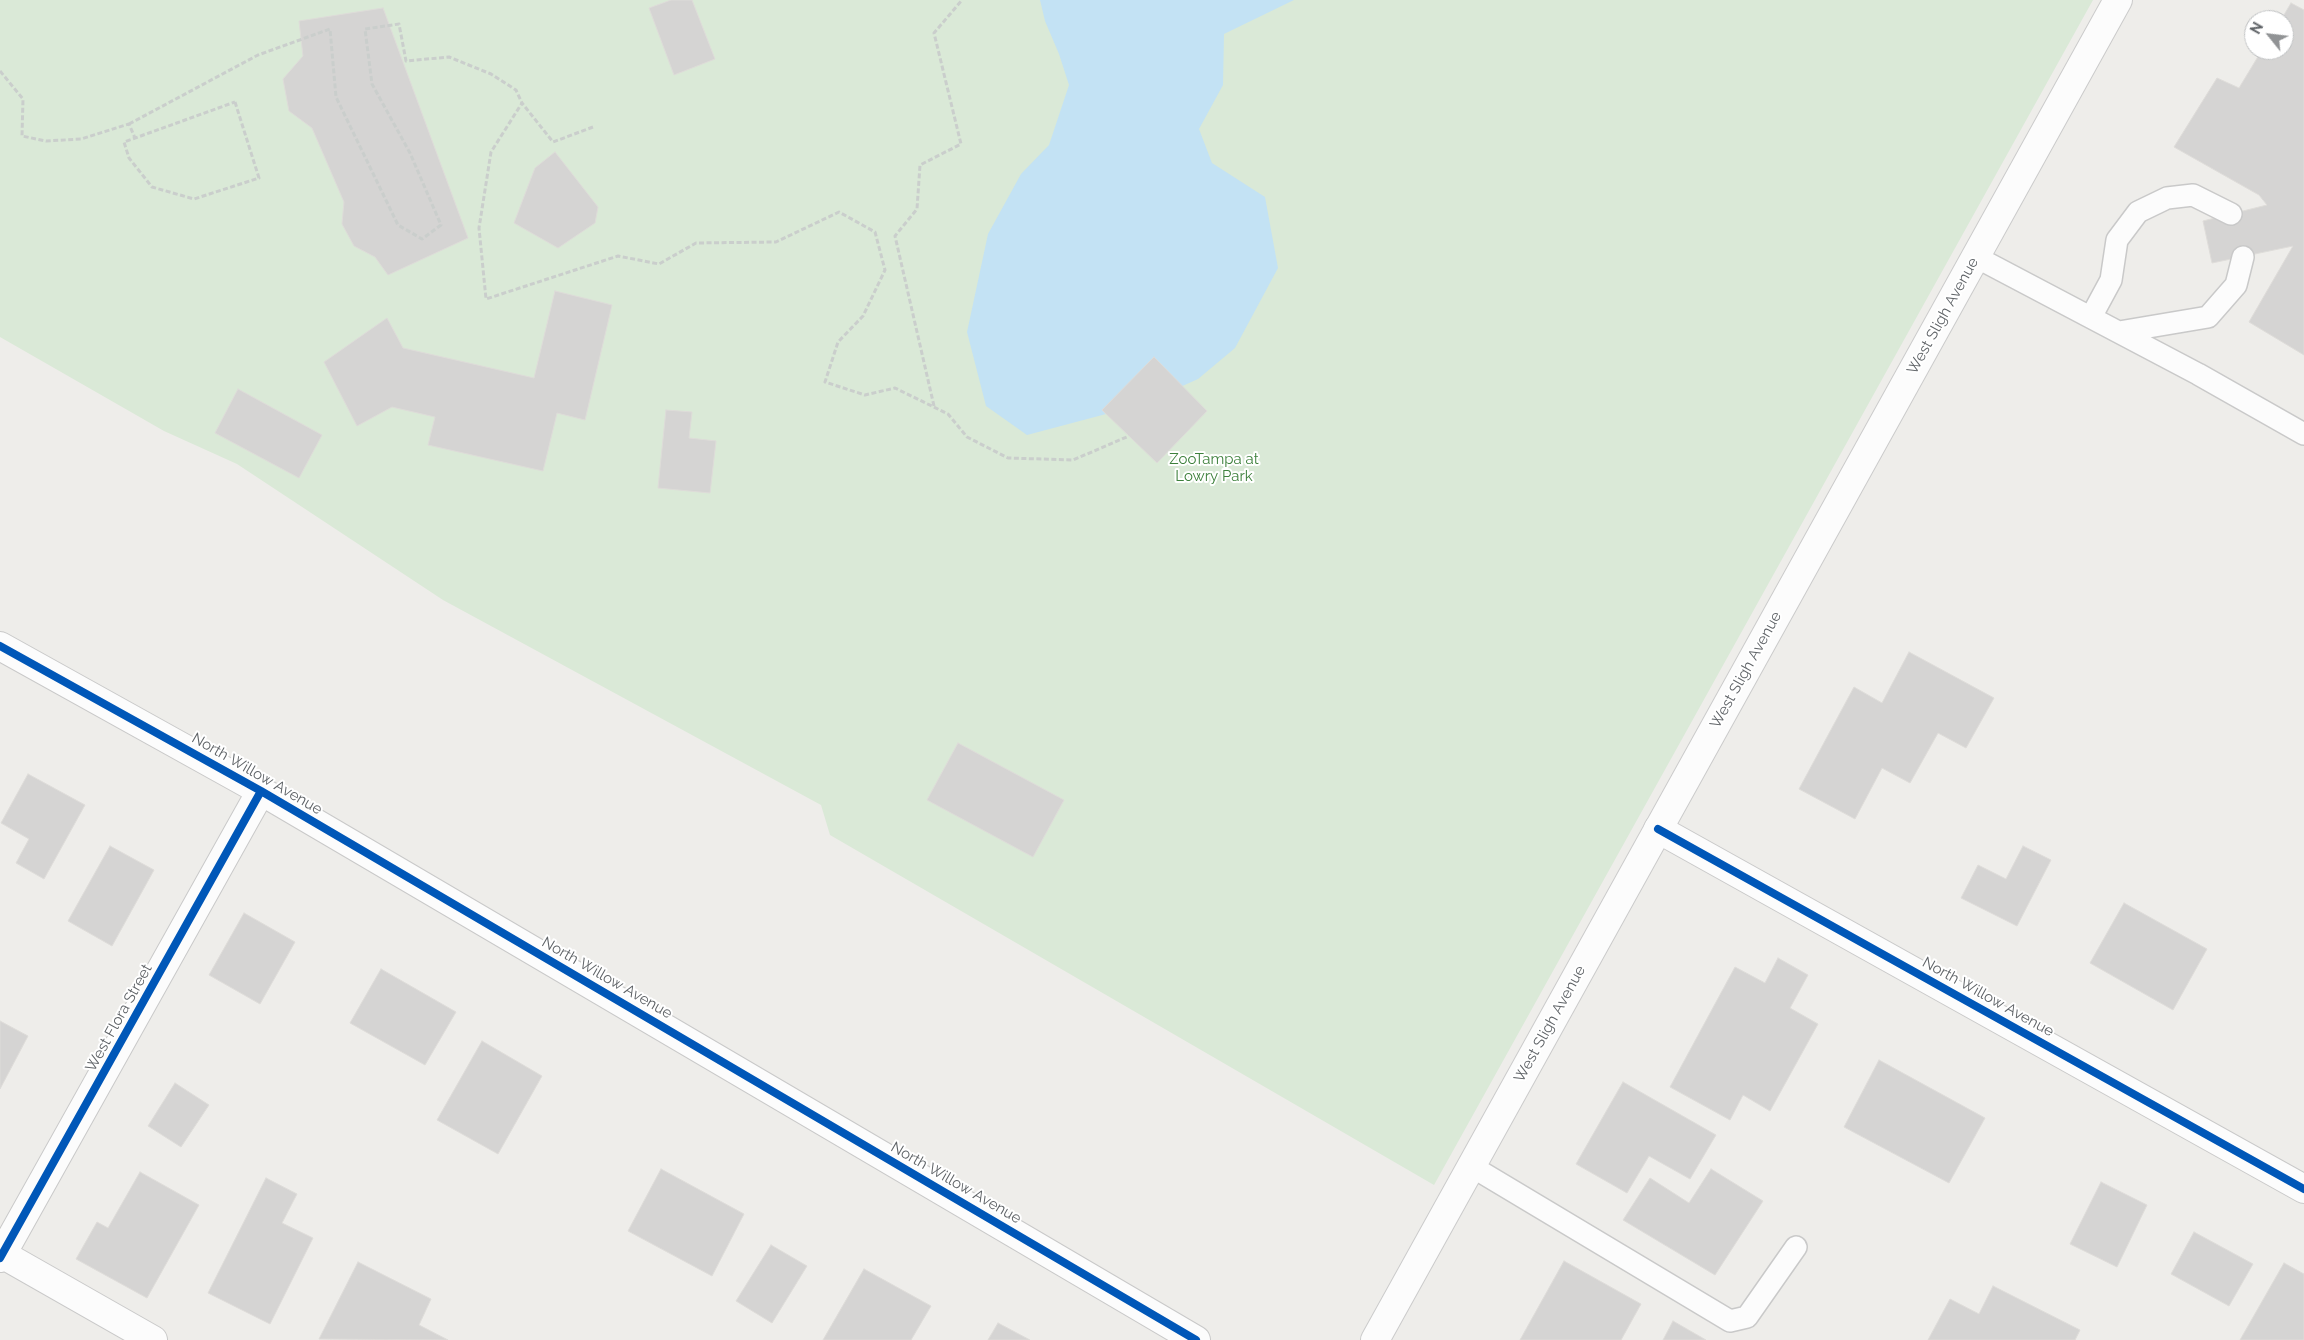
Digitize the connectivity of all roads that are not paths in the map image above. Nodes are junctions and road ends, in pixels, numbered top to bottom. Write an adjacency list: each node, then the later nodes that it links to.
1 (2118, 0): 3 (street, West Sligh Avenue)
2 (2231, 214): 5 (lane)
3 (1976, 257): 5 (lane); 10 (street, West Sligh Avenue)
4 (2243, 257): 6 (lane)
5 (2091, 317): 6 (lane)
6 (2119, 332): 7 (lane)
7 (2304, 434)
8 (0, 646): 9 (street, North Willow Avenue)
9 (261, 791): 14 (street, West Flora Street); 16 (street, North Willow Avenue)
10 (1658, 828): 11 (street, West Sligh Avenue); 12 (street, North Willow Avenue)
11 (1471, 1166): 13 (lane); 17 (street, West Sligh Avenue)
12 (2304, 1189)
13 (1796, 1247)
14 (1, 1255): 15 (street)
15 (153, 1340)
16 (1196, 1340)
17 (1375, 1340)

